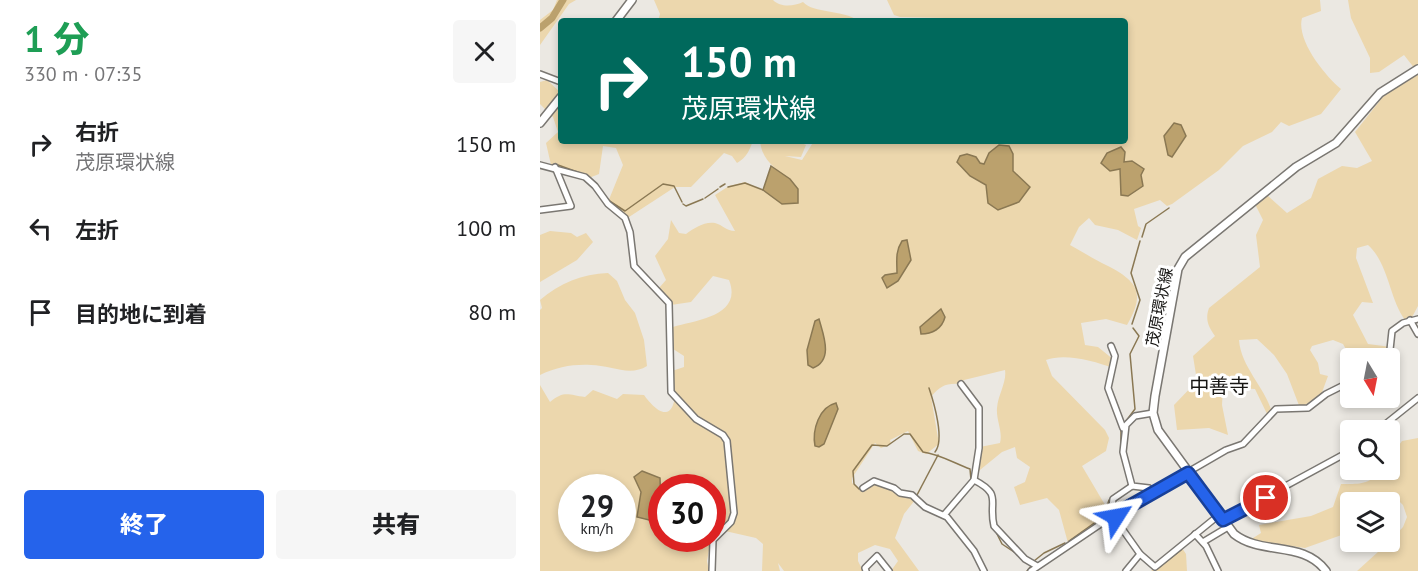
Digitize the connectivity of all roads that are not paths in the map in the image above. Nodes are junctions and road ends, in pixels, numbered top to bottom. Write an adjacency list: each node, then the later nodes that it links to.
1 (632, 0): 2 (main road)
2 (618, 18)
3 (1418, 69): 19 (main road, 茂原環状線)
4 (540, 74): 5 (street)
5 (558, 81)
6 (558, 101): 7 (main road)
7 (540, 123)
8 (540, 165): 9 (street)
9 (555, 167): 10 (street); 36 (street)
10 (540, 210)
11 (1418, 319): 12 (street)
12 (1410, 320): 13 (street); 15 (street)
13 (1418, 334)
14 (1111, 346): 21 (street)
15 (1390, 348)
16 (961, 384): 24 (street)
17 (1340, 387): 23 (street)
18 (1418, 398): 20 (street)
19 (1153, 413): 21 (street); 23 (main road)
20 (1390, 420)
21 (1124, 428): 25 (street)
22 (1340, 456): 30 (street)
23 (1188, 473): 27 (street); 30 (main road)
24 (974, 480): 28 (street); 35 (street)
25 (1132, 486): 27 (street); 29 (street)
26 (863, 488): 28 (street)
27 (1154, 493): 29 (street)
28 (944, 515): 39 (street)
29 (1114, 515): 34 (street); 35 (street)
30 (1221, 518): 31 (main road); 32 (street)
31 (1228, 527): 33 (street); 43 (main road)
32 (1195, 534): 33 (street); 34 (street)
33 (1203, 542): 42 (street)
34 (1140, 554): 41 (street)
35 (1038, 566): 40 (street)
36 (712, 571)
37 (866, 571): 38 (street)
38 (889, 571)
39 (984, 571)
40 (1031, 571)
41 (1126, 571)
42 (1218, 571)
43 (1326, 571)

